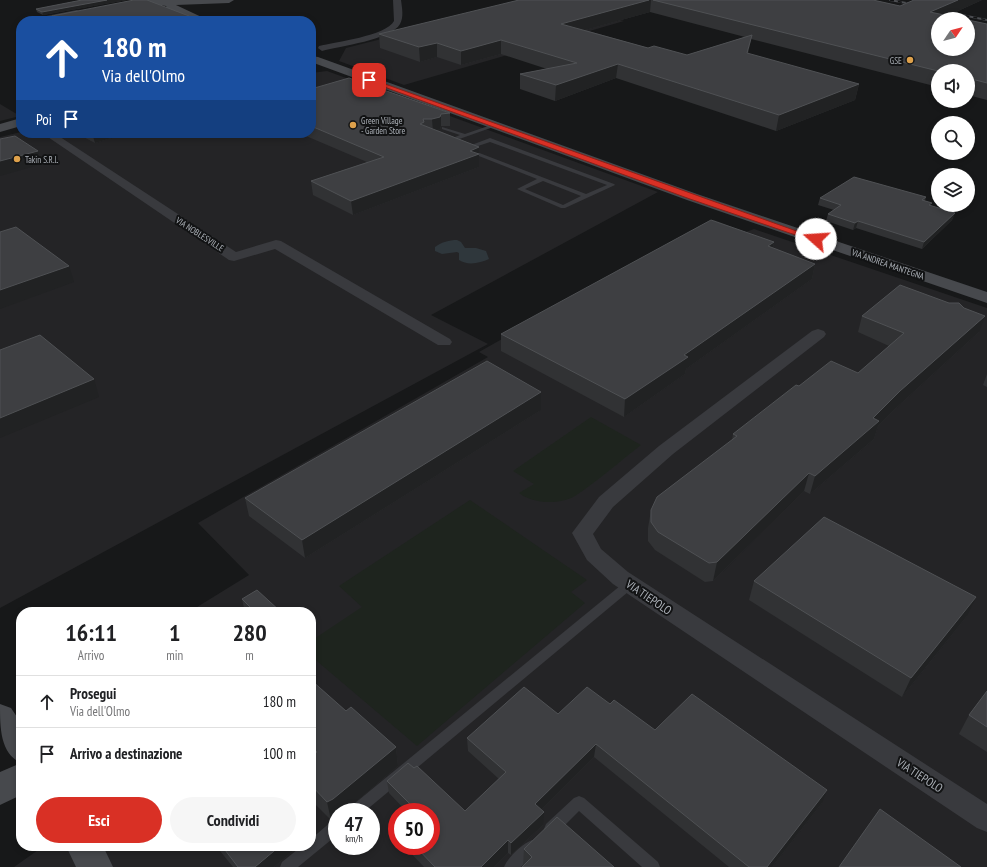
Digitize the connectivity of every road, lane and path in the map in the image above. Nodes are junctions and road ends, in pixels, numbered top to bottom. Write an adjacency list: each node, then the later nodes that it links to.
1 (147, 0): 5 (main road)
2 (397, 0): 11 (street)
3 (234, 1): 8 (main road)
4 (196, 2): 5 (main road); 6 (main road); 8 (main road)
5 (162, 3): 6 (main road)
6 (180, 10): 8 (main road)
7 (84, 11): 9 (street)
8 (211, 13)
9 (58, 16)
10 (316, 47): 11 (main road)
11 (322, 48): 12 (main road)
12 (316, 58)
13 (316, 61): 15 (main road, VIA ANDREA MANTEGNA)
14 (16, 123): 16 (main road)
15 (496, 126): 18 (lane); 27 (main road, VIA ANDREA MANTEGNA)
16 (0, 128)
17 (444, 128): 19 (lane)
18 (471, 133): 19 (lane); 22 (lane)
19 (464, 135): 23 (lane)
20 (55, 138): 29 (street, VIA NOBLESVILLE)
21 (440, 138): 23 (lane)
22 (490, 140): 24 (lane); 26 (lane)
23 (447, 141): 24 (lane)
24 (464, 149): 25 (lane)
25 (543, 179): 26 (lane); 26 (lane)
26 (586, 196)
27 (987, 298)
28 (818, 334): 30 (street, VIA TIEPOLO)
29 (444, 342)
30 (630, 584): 35 (lane); 36 (street, VIA TIEPOLO)
31 (0, 717): 32 (main road)
32 (16, 741)
33 (16, 780): 34 (main road)
34 (0, 790)
35 (365, 803)
36 (987, 819)
37 (328, 833): 38 (lane)
38 (316, 843)
39 (85, 851): 41 (main road)
40 (307, 851): 42 (lane)
41 (96, 867)
42 (287, 867)
43 (511, 867): 44 (lane)
44 (653, 867)

